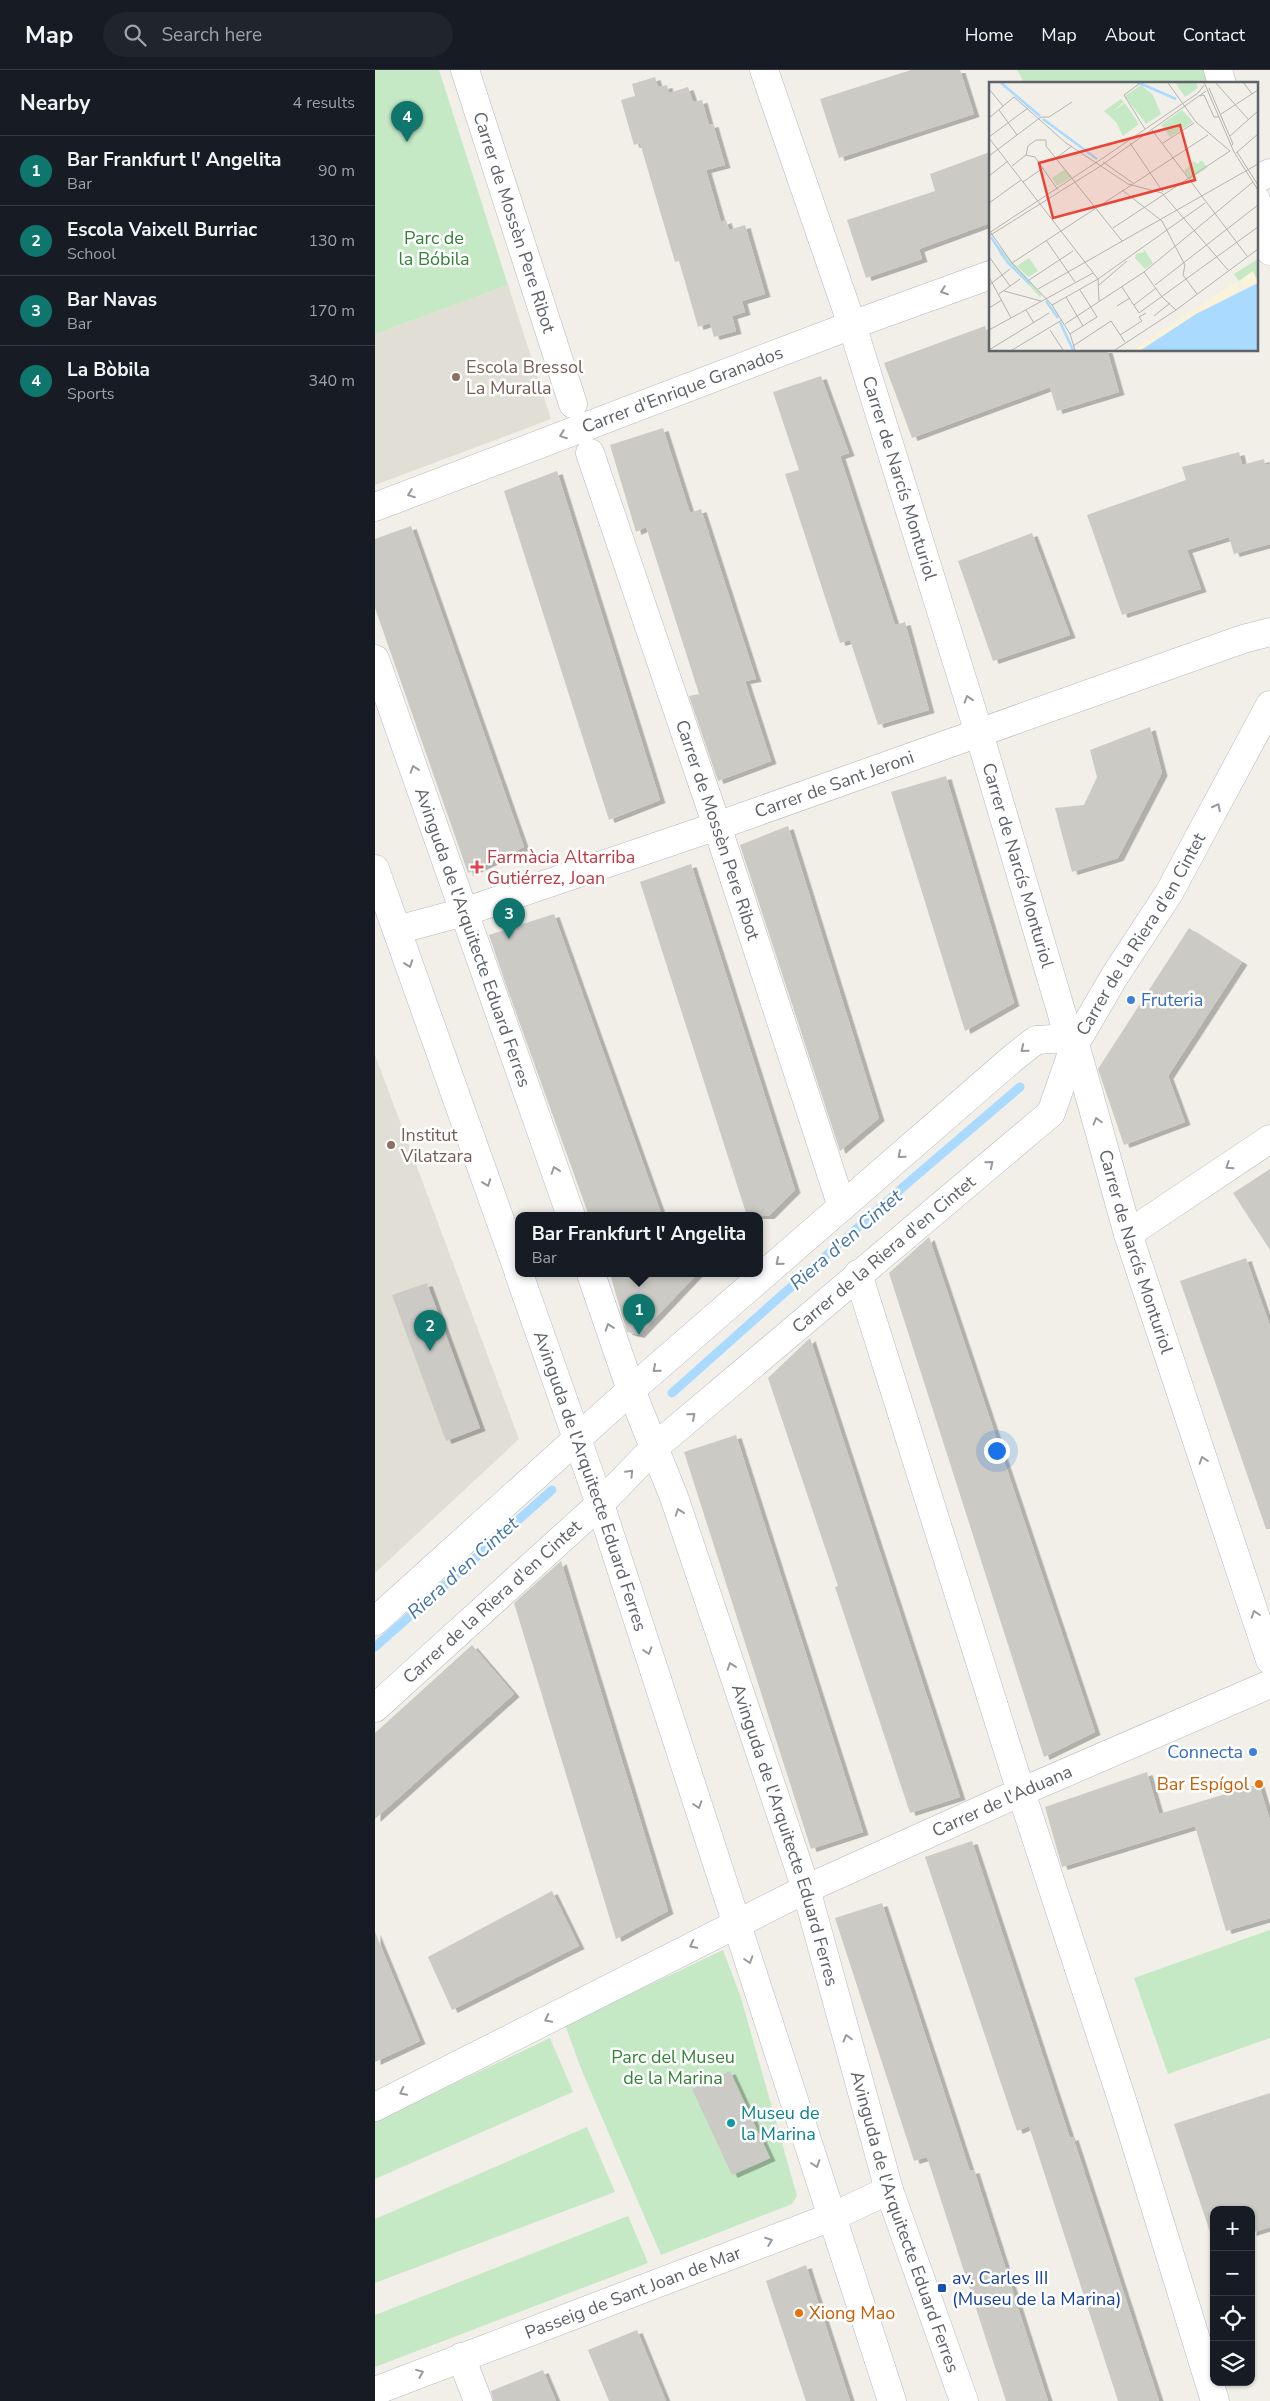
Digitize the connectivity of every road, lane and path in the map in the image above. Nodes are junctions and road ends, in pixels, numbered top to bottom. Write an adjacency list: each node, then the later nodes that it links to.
1 (465, 70): 9 (street, Carrer de Mossèn Pere Ribot)
2 (764, 70): 8 (street, Carrer de Narcís Monturiol)
3 (1270, 173): 4 (street)
4 (1257, 178)
5 (1257, 204): 6 (street)
6 (1270, 251)
7 (989, 275): 8 (street, Carrer d'Enrique Granados, one-way to 8)
8 (852, 325): 11 (street, Carrer d'Enrique Granados, one-way to 11); 15 (street, Carrer de Narcís Monturiol, one-way to 8)
9 (573, 404)
10 (589, 453): 16 (street, Carrer de Mossèn Pere Ribot)
11 (375, 507)
12 (1270, 632): 15 (street, Carrer de Sant Jeroni)
13 (375, 658): 18 (street, Avinguda de l'Arquitecte Eduard Ferres, one-way to 13)
14 (1270, 705): 20 (street, Carrer de la Riera d'en Cintet, one-way to 14)
15 (979, 732): 16 (street, Carrer de Sant Jeroni); 20 (street, Carrer de Narcís Monturiol)
16 (717, 826): 18 (street, Carrer de Sant Jeroni); 22 (street, Carrer de Mossèn Pere Ribot)
17 (375, 869): 19 (street, Avinguda de l'Arquitecte Eduard Ferres)
18 (464, 912): 19 (street, Carrer de Sant Jeroni); 23 (street, Avinguda de l'Arquitecte Eduard Ferres, one-way to 18)
19 (397, 930): 25 (street, Avinguda de l'Arquitecte Eduard Ferres, one-way to 25)
20 (1072, 1041): 22 (street, Carrer de la Riera d'en Cintet, one-way to 22); 24 (street, Carrer de Narcís Monturiol, one-way to 20); 26 (street, Carrer de la Riera d'en Cintet, one-way to 20)
21 (1270, 1139): 24 (street, one-way to 24)
22 (842, 1207): 27 (street, Carrer de la Riera d'en Cintet, one-way to 27)
23 (570, 1212)
24 (1128, 1234): 36 (street, Carrer de Narcís Monturiol, one-way to 24)
25 (515, 1263)
26 (858, 1274): 33 (street, Carrer de la Riera d'en Cintet, one-way to 26); 39 (street)
27 (763, 1276)
28 (520, 1277): 32 (street, Avinguda de l'Arquitecte Eduard Ferres)
29 (592, 1277): 31 (street, Avinguda de l'Arquitecte Eduard Ferres, one-way to 29)
30 (761, 1277): 31 (street, Carrer de la Riera d'en Cintet, one-way to 31)
31 (631, 1390): 32 (street, Carrer de la Riera d'en Cintet); 33 (street, Avinguda de l'Arquitecte Eduard Ferres)
32 (568, 1447): 34 (street, Avinguda de l'Arquitecte Eduard Ferres); 35 (street, Carrer de la Riera d'en Cintet)
33 (655, 1447): 34 (street, Carrer de la Riera d'en Cintet, one-way to 33); 40 (street, Avinguda de l'Arquitecte Eduard Ferres, one-way to 33)
34 (600, 1504): 38 (street, Carrer de la Riera d'en Cintet); 41 (street, Avinguda de l'Arquitecte Eduard Ferres, one-way to 41)
35 (375, 1621)
36 (1270, 1660)
37 (1270, 1684): 39 (street, Carrer de l'Aduana)
38 (375, 1708)
39 (1021, 1792): 40 (street, Carrer de l'Aduana); 50 (street)
40 (806, 1889): 41 (street, Carrer de l'Aduana); 43 (street, Avinguda de l'Arquitecte Eduard Ferres, one-way to 40)
41 (736, 1923): 42 (street, one-way to 42); 44 (street, Avinguda de l'Arquitecte Eduard Ferres, one-way to 44)
42 (375, 2106)
43 (889, 2190): 44 (street, Passeig de Sant Joan de Mar); 49 (street, Avinguda de l'Arquitecte Eduard Ferres)
44 (834, 2216): 45 (street, Passeig de Sant Joan de Mar, one-way to 44); 48 (street, Avinguda de l'Arquitecte Eduard Ferres)
45 (461, 2357): 46 (street, Passeig de Sant Joan de Mar, one-way to 45); 47 (street)
46 (375, 2391)
47 (478, 2401)
48 (893, 2401)
49 (964, 2401)
50 (1215, 2401)

